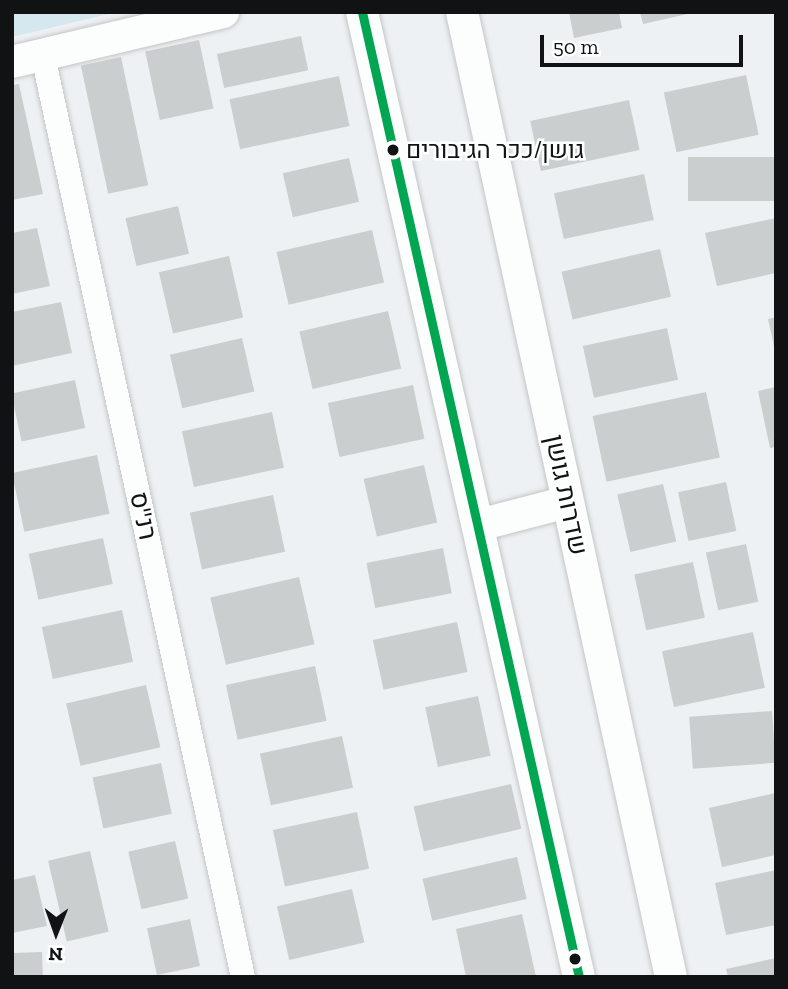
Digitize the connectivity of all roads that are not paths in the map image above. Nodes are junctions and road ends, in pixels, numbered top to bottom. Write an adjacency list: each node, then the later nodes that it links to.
1 (223, 12): 4 (street)
2 (362, 12): 7 (street)
3 (462, 12): 6 (street, שדרות גושן)
4 (43, 56): 5 (street); 8 (street, רנ"ס)
5 (12, 62)
6 (567, 502): 7 (street); 10 (street, שדרות גושן)
7 (479, 525): 9 (street)
8 (243, 977)
9 (579, 977)
10 (671, 977)

